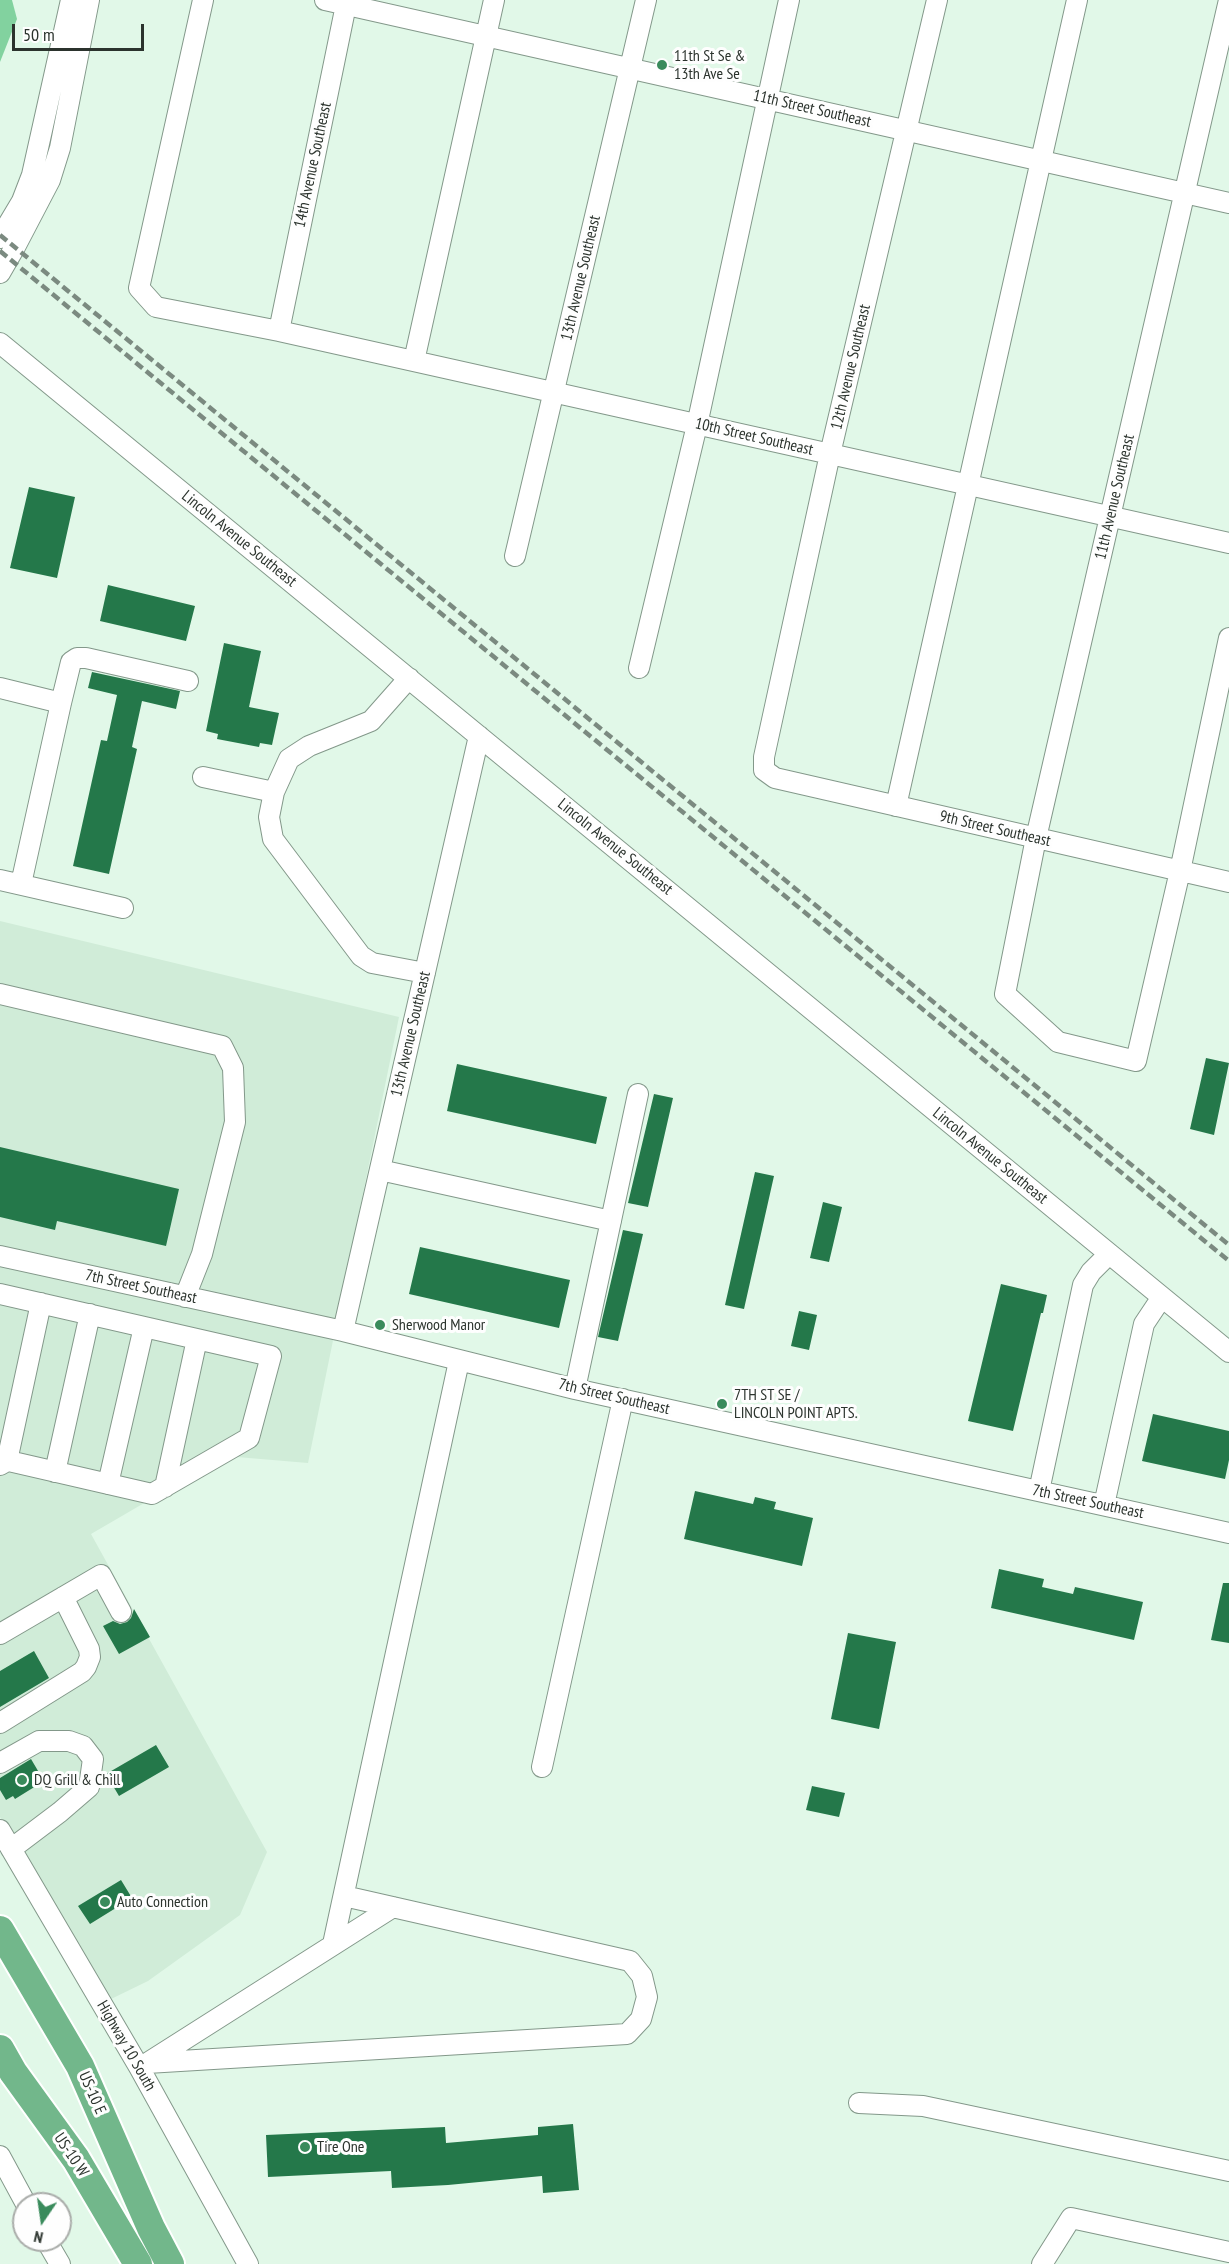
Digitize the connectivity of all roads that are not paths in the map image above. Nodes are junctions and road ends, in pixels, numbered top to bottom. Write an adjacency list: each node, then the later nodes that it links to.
1 (71, 0): 19 (street)
2 (89, 0): 20 (street)
3 (203, 0): 21 (street, 10th Street Southeast)
4 (326, 0): 11 (street, 11th Street Southeast)
5 (494, 0): 12 (street)
6 (646, 0): 13 (street, 13th Avenue Southeast)
7 (789, 0): 14 (street)
8 (937, 0): 15 (street, 12th Avenue Southeast)
9 (1077, 0): 16 (street)
10 (1229, 0): 17 (street, 11th Avenue Southeast)
11 (347, 2): 12 (street, 11th Street Southeast); 21 (street, 14th Avenue Southeast)
12 (485, 36): 13 (street, 11th Street Southeast); 23 (street)
13 (631, 69): 14 (street, 11th Street Southeast); 24 (street, 13th Avenue Southeast)
14 (768, 99): 15 (street, 11th Street Southeast); 25 (street)
15 (907, 131): 16 (street, 11th Street Southeast); 26 (street, 12th Avenue Southeast)
16 (1041, 160): 17 (street, 11th Street Southeast); 27 (street)
17 (1185, 193): 18 (street, 11th Street Southeast); 28 (street, 11th Avenue Southeast)
18 (1229, 203)
19 (0, 238)
20 (0, 273)
21 (279, 331): 23 (street, 10th Street Southeast)
22 (0, 343): 33 (street, Lincoln Avenue Southeast)
23 (414, 361): 24 (street, 10th Street Southeast)
24 (553, 392): 25 (street, 10th Street Southeast); 30 (street, 13th Avenue Southeast)
25 (697, 424): 26 (street, 10th Street Southeast); 32 (street)
26 (830, 454): 27 (street, 10th Street Southeast); 38 (street, 12th Avenue Southeast)
27 (968, 485): 28 (street, 10th Street Southeast); 41 (street)
28 (1110, 517): 29 (street, 10th Street Southeast); 42 (street, 11th Avenue Southeast)
29 (1229, 543)
30 (515, 556)
31 (1229, 638): 43 (street)
32 (639, 668)
33 (409, 678): 37 (street, Lincoln Avenue Southeast); 40 (street)
34 (188, 681): 36 (street)
35 (0, 688): 36 (street)
36 (61, 703): 46 (street)
37 (479, 736): 48 (street, 13th Avenue Southeast); 53 (street, Lincoln Avenue Southeast)
38 (764, 770): 41 (street, 9th Street Southeast)
39 (203, 777): 40 (street)
40 (274, 792): 48 (street)
41 (896, 806): 42 (street, 9th Street Southeast)
42 (1036, 838): 43 (street, 9th Street Southeast); 43 (street, 11th Avenue Southeast)
43 (1180, 871): 45 (street, 9th Street Southeast)
44 (0, 879): 46 (street)
45 (1229, 882)
46 (21, 884): 47 (street)
47 (123, 908)
48 (425, 973): 51 (street, 13th Avenue Southeast)
49 (0, 994): 56 (street)
50 (638, 1094): 52 (street)
51 (380, 1170): 52 (street); 61 (street, 13th Avenue Southeast)
52 (611, 1221): 65 (street)
53 (1109, 1254): 57 (street, Lincoln Avenue Southeast); 71 (street)
54 (0, 1256): 56 (street, 7th Street Southeast)
55 (0, 1294): 58 (street)
56 (185, 1297): 61 (street, 7th Street Southeast)
57 (1162, 1297): 63 (street, Lincoln Avenue Southeast); 72 (street)
58 (41, 1303): 59 (street); 67 (street)
59 (90, 1314): 60 (street); 68 (street)
60 (144, 1327): 62 (street); 69 (street)
61 (343, 1331): 64 (street, 7th Street Southeast)
62 (197, 1339): 70 (street); 70 (street)
63 (1229, 1352)
64 (459, 1361): 65 (street, 7th Street Southeast); 82 (street)
65 (575, 1389): 66 (street, 7th Street Southeast)
66 (623, 1399): 71 (street, 7th Street Southeast); 79 (street)
67 (2, 1462): 68 (street)
68 (56, 1472): 69 (street)
69 (108, 1484): 70 (street)
70 (165, 1487)
71 (1039, 1491): 72 (street, 7th Street Southeast)
72 (1104, 1505): 73 (street, 7th Street Southeast)
73 (1229, 1533)
74 (63, 1597): 75 (street); 76 (street); 77 (street)
75 (121, 1612)
76 (0, 1634)
77 (0, 1723)
78 (0, 1763): 81 (street)
79 (543, 1767)
80 (0, 1830): 81 (street, Highway 10 South)
81 (11, 1849): 87 (street, Highway 10 South)
82 (344, 1896): 83 (street); 85 (street)
83 (393, 1907): 85 (street); 87 (street)
84 (0, 1930): 94 (highway, US-10 E)
85 (333, 1944): 87 (street)
86 (0, 2049): 93 (highway, US-10 W)
87 (143, 2065): 95 (street, Highway 10 South)
88 (859, 2103): 90 (street)
89 (0, 2156): 91 (street)
90 (1229, 2171)
91 (20, 2192)
92 (1229, 2252): 96 (street)
93 (138, 2264)
94 (170, 2264)
95 (249, 2264)
96 (1042, 2264)

